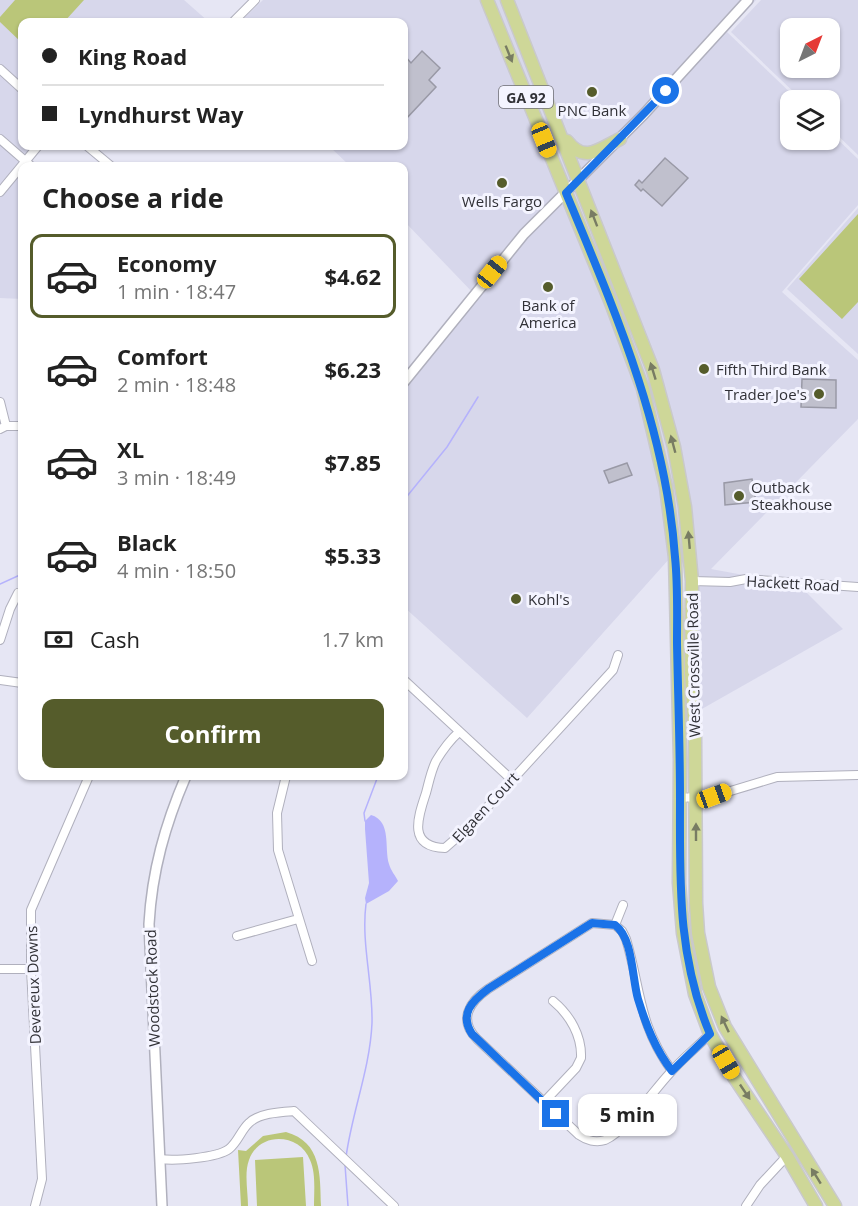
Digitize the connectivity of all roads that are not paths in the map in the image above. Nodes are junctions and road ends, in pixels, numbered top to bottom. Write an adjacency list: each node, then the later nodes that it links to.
1 (238, 0): 6 (street)
2 (255, 0): 6 (street)
3 (487, 0): 19 (main road, GA 92, one-way to 19)
4 (507, 0): 10 (main road, GA 92)
5 (748, 0): 12 (street)
6 (246, 8): 7 (street)
7 (237, 18)
8 (0, 69): 9 (street)
9 (18, 85)
10 (562, 135): 12 (main road); 17 (main road, GA 92)
11 (0, 139): 14 (street)
12 (620, 139): 17 (street)
13 (92, 150): 15 (street)
14 (26, 162)
15 (106, 162)
16 (18, 174): 18 (street)
17 (579, 179): 19 (street); 24 (main road, West Crossville Road / GA 92, one-way to 17)
18 (0, 192)
19 (566, 193): 20 (street); 38 (main road, West Crossville Road / GA 92)
20 (408, 377)
21 (0, 402): 23 (street)
22 (18, 426): 23 (street)
23 (3, 428)
24 (692, 581): 25 (street, Hackett Road); 39 (main road, West Crossville Road / GA 92)
25 (858, 587)
26 (18, 593): 27 (street)
27 (0, 640)
28 (618, 655): 37 (street, Elgaen Court)
29 (0, 680): 30 (street)
30 (18, 682)
31 (408, 684): 32 (street)
32 (459, 732): 37 (street); 37 (street, Elgaen Court)
33 (858, 775): 39 (street)
34 (87, 780): 46 (street, Devereux Downs)
35 (184, 780): 53 (street, Woodstock Road)
36 (285, 780): 41 (street)
37 (512, 780)
38 (680, 798): 39 (street); 48 (main road, West Crossville Road / GA 92)
39 (695, 798): 51 (main road, West Crossville Road / GA 92, one-way to 39)
40 (623, 905): 42 (street)
41 (298, 919): 43 (street); 44 (street)
42 (615, 925): 49 (street); 50 (street)
43 (237, 936)
44 (312, 961)
45 (0, 969): 46 (street)
46 (31, 969): 54 (street, Devereux Downs)
47 (553, 1001): 50 (street)
48 (710, 1034): 49 (street); 52 (main road, West Crossville Road / GA 92, one-way to 52)
49 (672, 1071): 50 (street)
50 (544, 1102)
51 (798, 1146): 52 (main road); 59 (main road, West Crossville Road / GA 92, one-way to 51)
52 (787, 1156): 57 (street); 58 (main road, West Crossville Road / GA 92)
53 (160, 1159): 55 (street, Woodstock Road); 56 (street)
54 (35, 1206)
55 (162, 1206)
56 (394, 1206)
57 (746, 1206)
58 (816, 1206)
59 (835, 1206)

